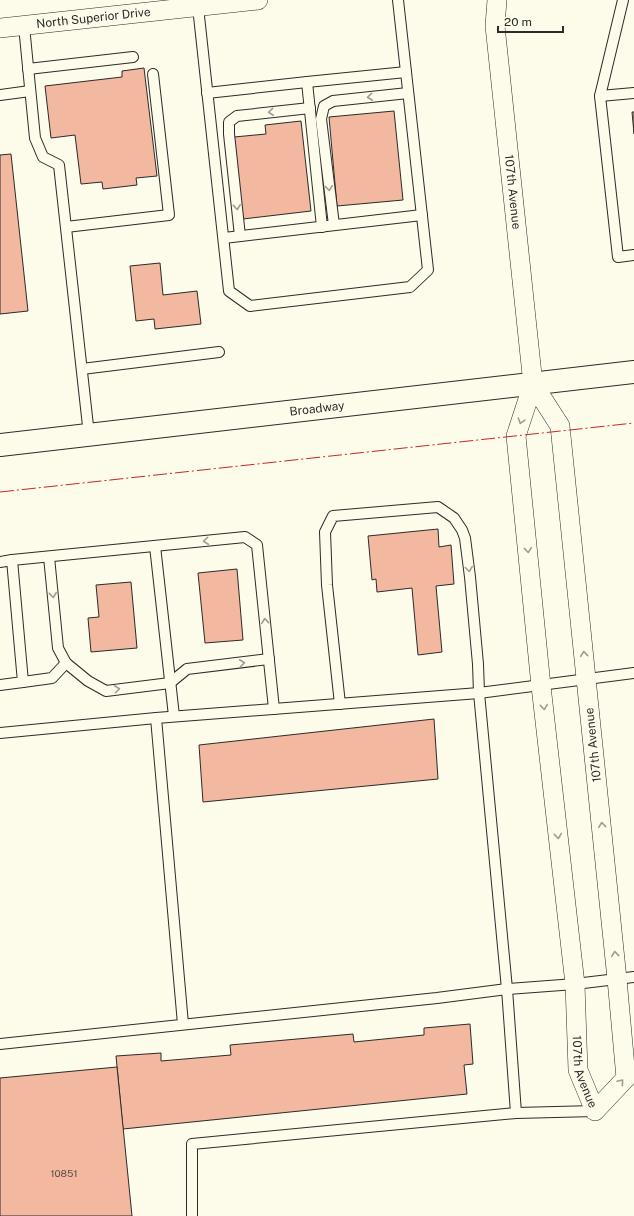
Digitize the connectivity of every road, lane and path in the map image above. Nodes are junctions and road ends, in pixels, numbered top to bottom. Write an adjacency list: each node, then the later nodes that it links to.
1 (258, 0): 5 (street, North Superior Drive)
2 (398, 0): 10 (lane)
3 (497, 0): 30 (street, 107th Avenue)
4 (623, 0): 18 (lane)
5 (198, 7): 6 (street, North Superior Drive); 14 (lane)
6 (24, 26): 7 (street, North Superior Drive); 9 (lane)
7 (0, 28)
8 (133, 57): 9 (lane)
9 (28, 69): 13 (lane)
10 (406, 72): 12 (lane); 16 (lane)
11 (152, 74): 22 (lane)
12 (307, 82): 14 (lane); 19 (lane)
13 (30, 91): 17 (lane); 22 (lane)
14 (207, 93): 25 (lane)
15 (634, 93): 18 (lane)
16 (408, 94): 20 (lane); 21 (lane, one-way to 21)
17 (0, 95)
18 (600, 96): 26 (lane)
19 (310, 108): 23 (lane); 24 (lane, one-way to 24)
20 (422, 215): 21 (lane); 25 (lane)
21 (334, 225): 23 (lane)
22 (66, 227): 28 (lane)
23 (322, 227): 24 (lane)
24 (240, 236): 25 (lane)
25 (224, 238)
26 (634, 255)
27 (219, 352): 28 (lane)
28 (82, 369): 31 (lane)
29 (634, 372): 30 (main road, Broadway)
30 (533, 384): 31 (main road, Broadway); 40 (street, 107th Avenue, one-way to 30); 44 (street, 107th Avenue, one-way to 44)
31 (89, 435): 32 (main road, Broadway)
32 (0, 445)
33 (155, 546): 34 (lane); 37 (lane, one-way to 33); 42 (lane)
34 (49, 556): 35 (lane); 38 (lane, one-way to 38)
35 (12, 560): 36 (lane); 41 (lane)
36 (0, 562)
37 (269, 659): 42 (lane, one-way to 37); 47 (lane)
38 (66, 663): 41 (lane); 42 (lane, one-way to 42)
39 (634, 673): 40 (lane)
40 (587, 680): 44 (lane); 51 (street, 107th Avenue, one-way to 40)
41 (23, 682): 43 (lane)
42 (170, 683): 48 (lane)
43 (0, 685)
44 (541, 686): 45 (lane); 52 (street, 107th Avenue, one-way to 52)
45 (479, 694): 46 (lane); 46 (lane, one-way to 45); 53 (lane)
46 (340, 704): 47 (lane)
47 (274, 709): 48 (lane)
48 (174, 716): 49 (lane)
49 (156, 718): 50 (lane); 54 (lane)
50 (0, 733)
51 (626, 978): 52 (lane); 56 (street, 107th Avenue, one-way to 51)
52 (575, 984): 53 (lane); 56 (street, 107th Avenue)
53 (507, 989): 54 (lane); 57 (lane)
54 (183, 1024): 55 (lane)
55 (0, 1044)
56 (595, 1111): 57 (lane)
57 (516, 1113): 58 (lane)
58 (192, 1216)

